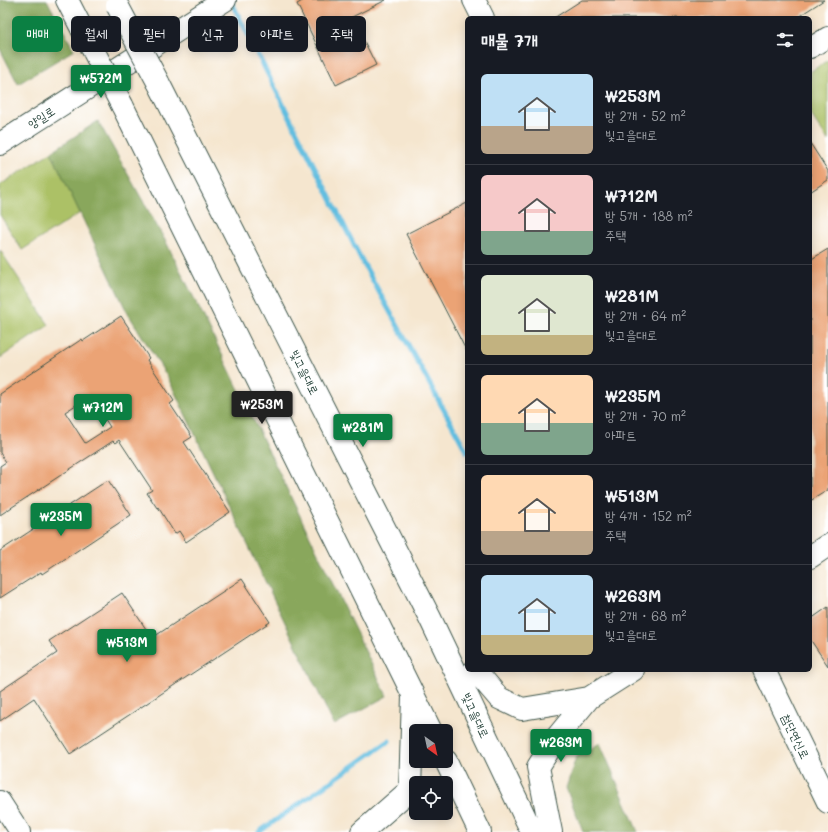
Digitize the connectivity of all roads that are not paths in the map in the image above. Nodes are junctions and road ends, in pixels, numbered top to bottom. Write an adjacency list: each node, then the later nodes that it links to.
1 (67, 0): 16 (main road, bridge)
2 (225, 0): 8 (main road, 양일로)
3 (474, 0): 5 (main road)
4 (116, 2): 11 (main road, 빛고을대로, bridge)
5 (482, 16)
6 (828, 37): 7 (street)
7 (812, 47)
8 (0, 144)
9 (828, 545): 10 (main road)
10 (812, 556)
11 (430, 618): 12 (main road); 25 (main road, 빛고을대로)
12 (465, 659)
13 (477, 672): 17 (main road)
14 (630, 672): 17 (main road)
15 (765, 672): 21 (main road, 첨단연신로)
16 (413, 692): 18 (main road); 23 (main road)
17 (589, 698): 26 (main road)
18 (428, 724)
19 (449, 768): 24 (main road)
20 (0, 801): 22 (street)
21 (828, 802)
22 (20, 832)
23 (362, 832)
24 (480, 832)
25 (532, 832)
26 (550, 832)

